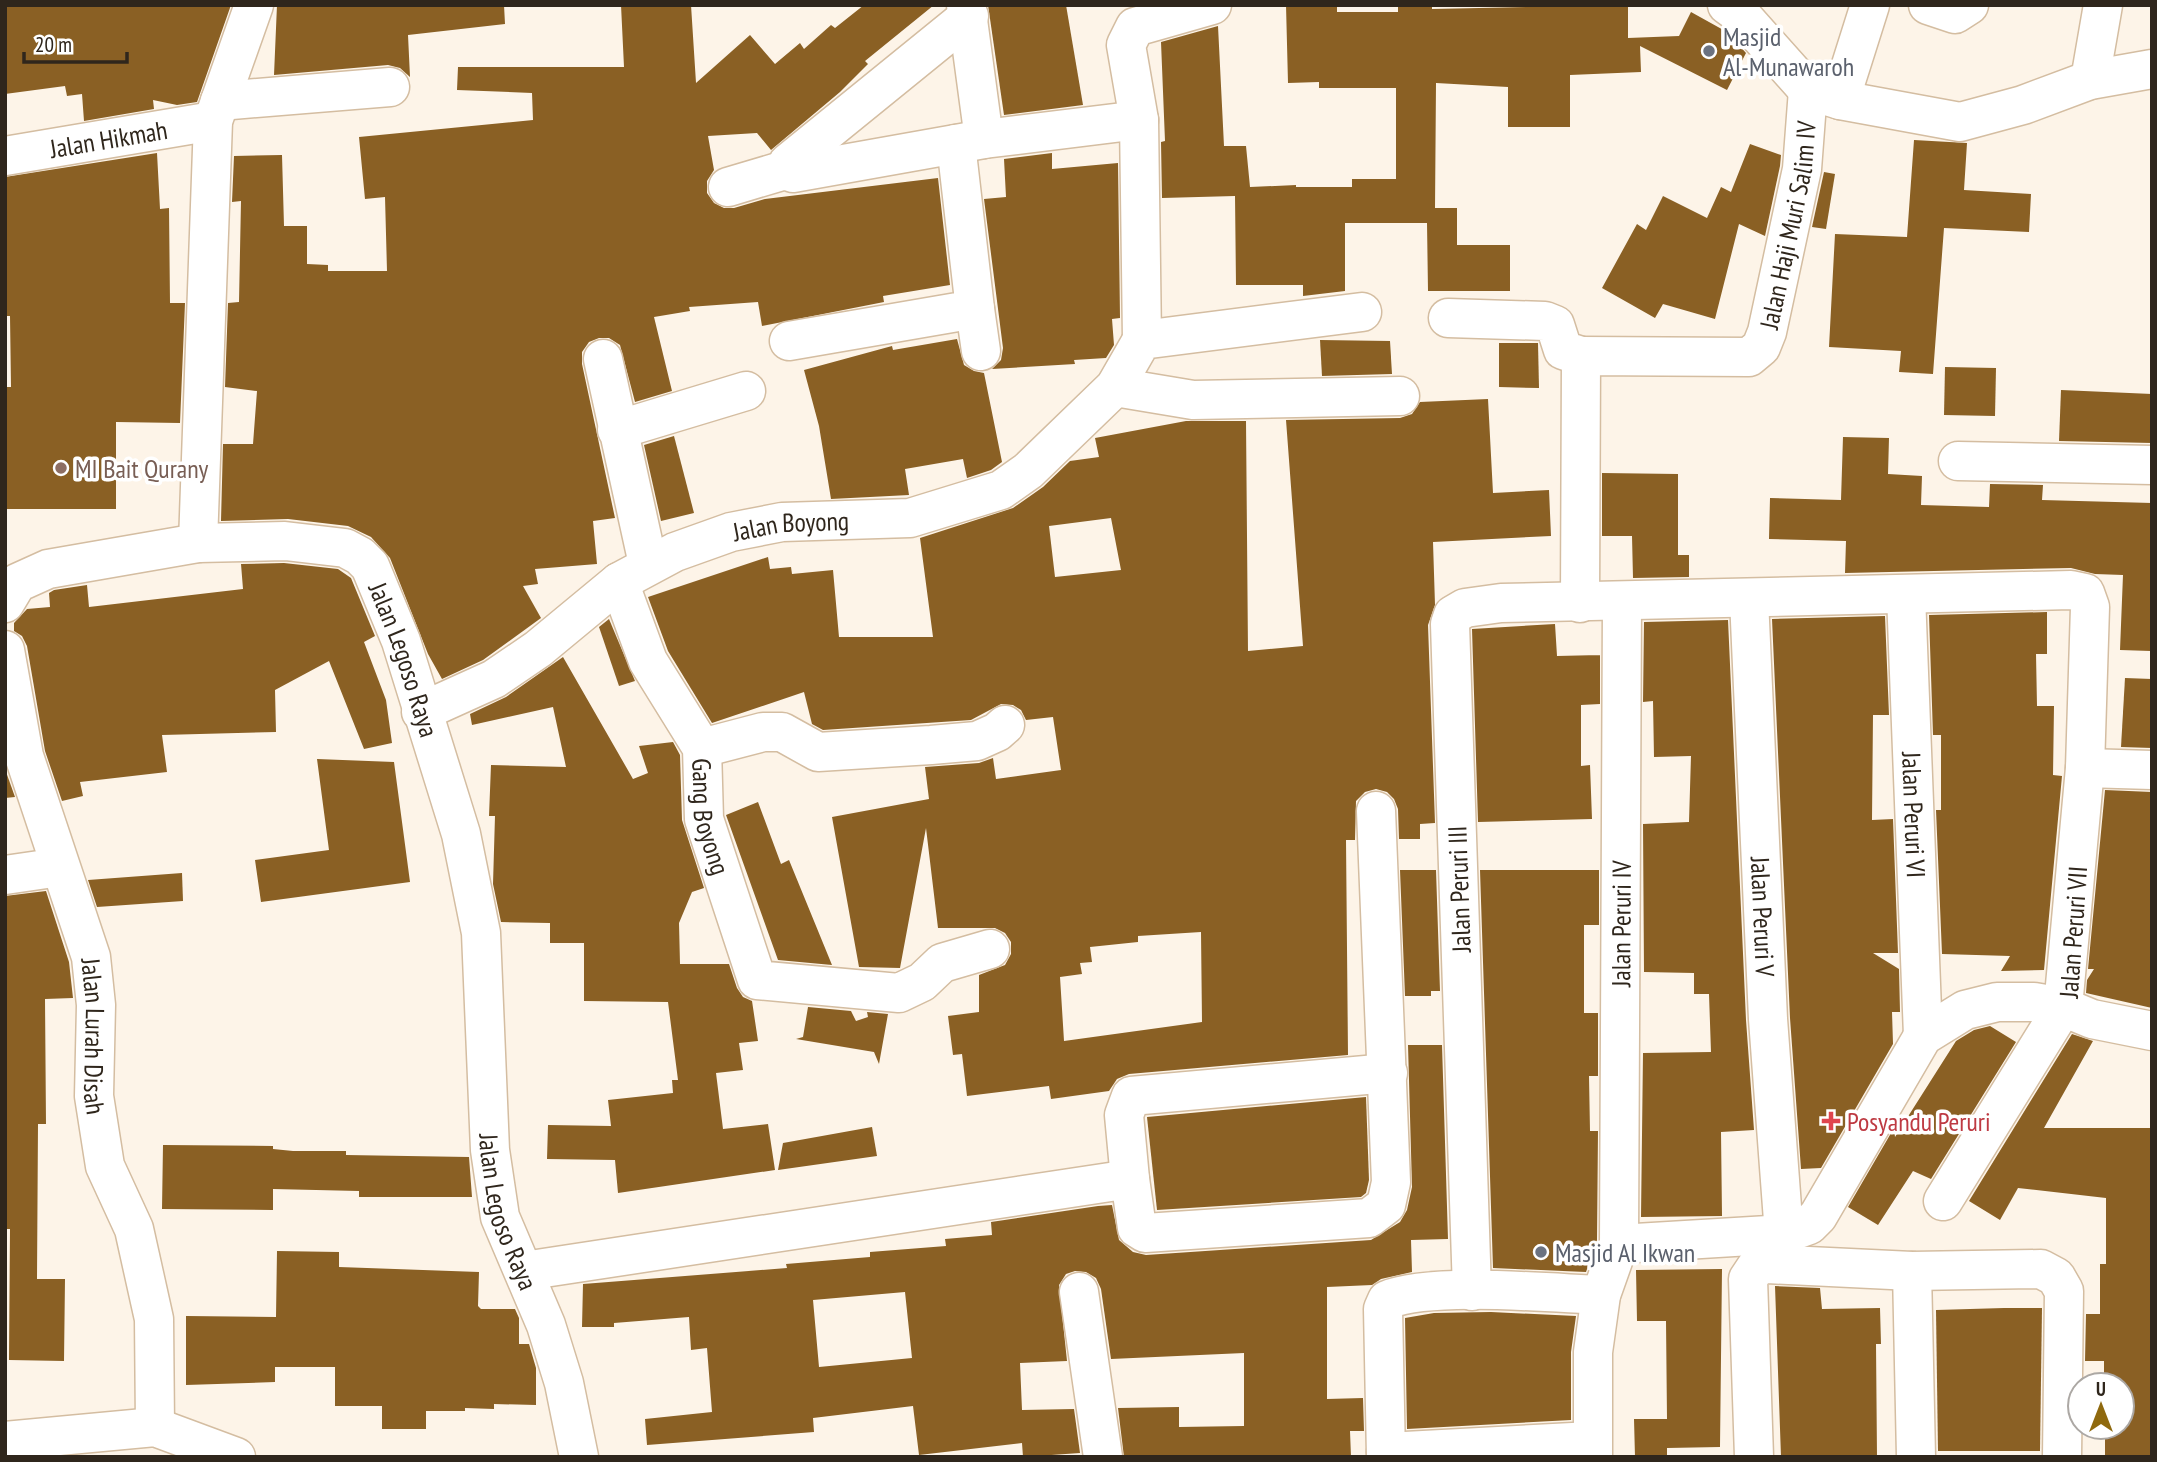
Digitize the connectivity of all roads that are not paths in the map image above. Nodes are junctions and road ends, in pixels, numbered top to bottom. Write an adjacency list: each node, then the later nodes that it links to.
1 (254, 5): 13 (street)
2 (1212, 5): 14 (street)
3 (1727, 5): 12 (street)
4 (1870, 5): 12 (street, Jalan Haji Muri Salim IV)
5 (1928, 5): 6 (street)
6 (1969, 5)
7 (2103, 5): 10 (street)
8 (967, 10): 15 (street); 17 (street)
9 (2152, 69): 10 (street)
10 (2090, 80): 12 (street)
11 (390, 87): 13 (street, Jalan Hikmah)
12 (1824, 95): 25 (street, Jalan Haji Muri Salim IV)
13 (217, 111): 16 (street, Jalan Hikmah); 33 (street)
14 (1139, 120): 15 (street); 22 (street)
15 (970, 142): 17 (street); 19 (street)
16 (5, 156)
17 (785, 170): 18 (street)
18 (728, 187)
19 (975, 309): 23 (street); 24 (street)
20 (1362, 312): 22 (street)
21 (1448, 318): 25 (street)
22 (1142, 340): 27 (street, Jalan Boyong)
23 (789, 341)
24 (981, 351)
25 (1581, 356): 39 (street)
26 (603, 359): 30 (street, Gang Boyong)
27 (1115, 387): 29 (street); 34 (street, Jalan Boyong)
28 (746, 391): 30 (street)
29 (1400, 397)
30 (617, 430): 34 (street, Gang Boyong)
31 (1958, 461): 32 (street)
32 (2152, 465)
33 (198, 543): 38 (street); 41 (street, Jalan Legoso Raya)
34 (634, 573): 41 (street, Jalan Boyong); 43 (street, Gang Boyong)
35 (1906, 595): 36 (street, Jalan Peruri III); 44 (street, Jalan Peruri VII); 52 (street, Jalan Peruri VI)
36 (1749, 599): 37 (street, Jalan Peruri III); 56 (street, Jalan Peruri V)
37 (1622, 602): 39 (street, Jalan Peruri III); 57 (street, Jalan Peruri IV)
38 (5, 603)
39 (1580, 603): 60 (street, Jalan Peruri III)
40 (5, 650): 47 (street, Jalan Lurah Disah)
41 (421, 712): 58 (street, Jalan Legoso Raya)
42 (1005, 725): 43 (street)
43 (702, 748): 49 (street, Gang Boyong)
44 (2085, 768): 45 (street); 50 (street, Jalan Peruri VII)
45 (2152, 770)
46 (1376, 811): 53 (street)
47 (60, 867): 48 (street); 63 (street, Jalan Lurah Disah)
48 (5, 875)
49 (990, 949)
50 (2063, 1006): 51 (street, Jalan Peruri VII); 52 (street); 55 (street)
51 (2152, 1031)
52 (1923, 1036): 56 (street)
53 (1388, 1073): 54 (street); 54 (street)
54 (1130, 1180): 58 (street)
55 (1944, 1201)
56 (1784, 1234): 57 (street)
57 (1619, 1244): 62 (street, Jalan Peruri IV)
58 (524, 1271): 68 (street, Jalan Legoso Raya)
59 (1912, 1271): 70 (street); 71 (street); 72 (street)
60 (1472, 1291): 62 (street); 66 (street)
61 (1079, 1292): 69 (street)
62 (1601, 1295): 65 (street, Jalan Peruri IV)
63 (155, 1427): 64 (street); 67 (street)
64 (5, 1441)
65 (1593, 1449): 66 (street)
66 (1386, 1454)
67 (236, 1457)
68 (579, 1457)
69 (1103, 1457)
70 (1754, 1457)
71 (1916, 1457)
72 (2062, 1457)

